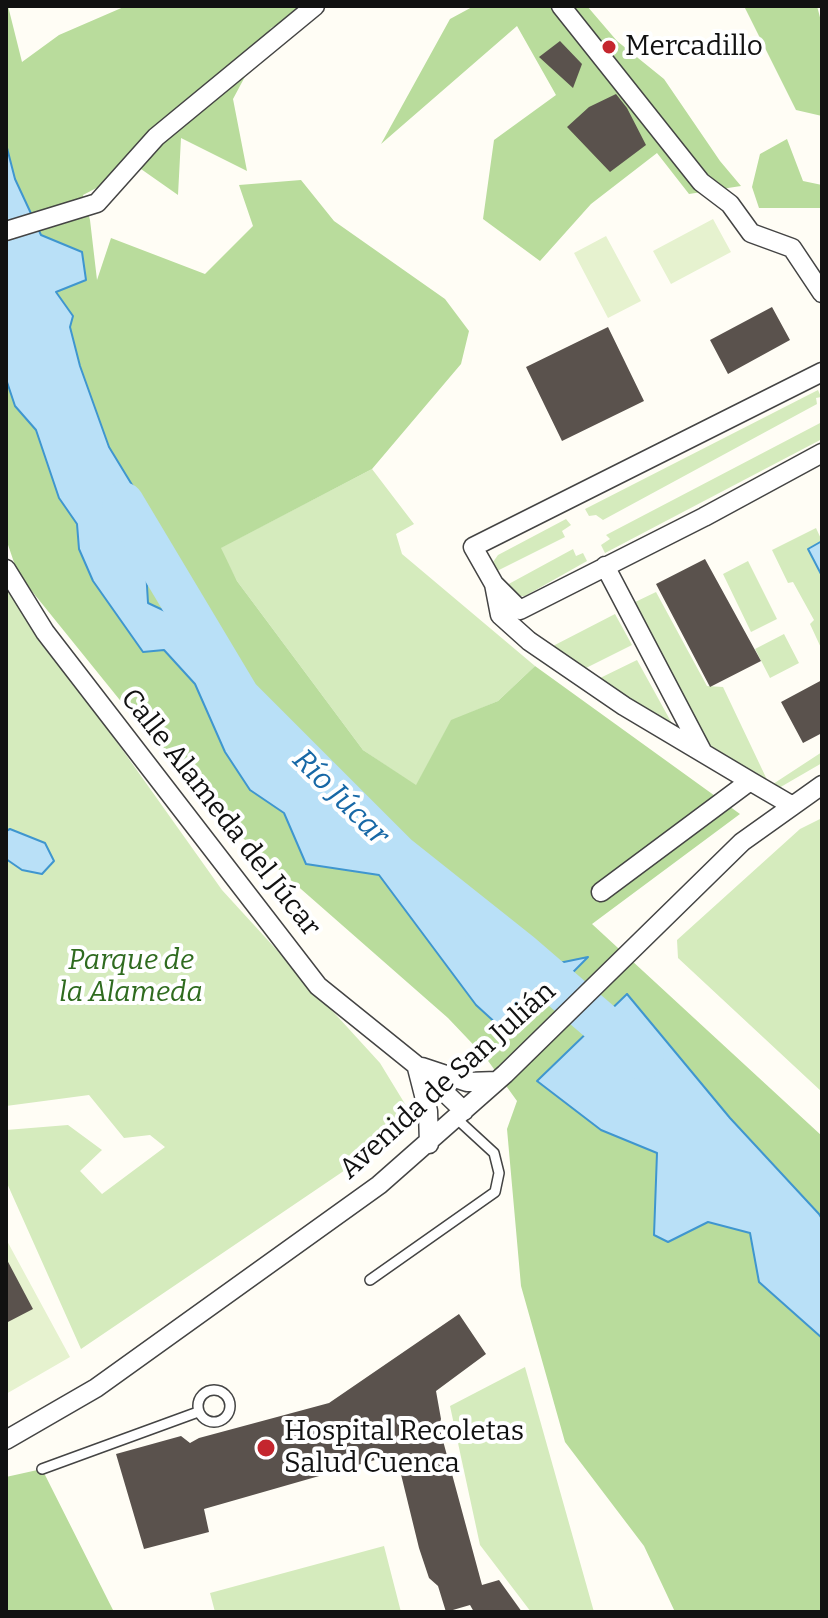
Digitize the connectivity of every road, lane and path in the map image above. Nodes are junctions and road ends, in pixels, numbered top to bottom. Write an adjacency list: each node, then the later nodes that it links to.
1 (315, 6): 3 (street)
2 (561, 6): 4 (street)
3 (6, 231)
4 (822, 293)
5 (822, 372): 9 (street)
6 (822, 453): 7 (street)
7 (605, 566): 9 (street); 10 (street)
8 (6, 569): 15 (street, Calle Alameda del Júcar)
9 (494, 584): 10 (street)
10 (702, 751): 11 (street)
11 (750, 781): 13 (street); 14 (street)
12 (822, 785): 13 (street, Avenida de San Julián)
13 (791, 805): 16 (street, Avenida de San Julián)
14 (601, 892)
15 (416, 1065): 16 (street, Calle Alameda del Júcar); 17 (street, Calle Alameda del Júcar); 18 (street)
16 (497, 1081): 17 (street, Avenida de San Julián)
17 (461, 1115): 18 (street, Avenida de San Julián); 19 (lane)
18 (429, 1144): 21 (street, Avenida de San Julián)
19 (370, 1280)
20 (198, 1412): 22 (lane)
21 (6, 1440)
22 (42, 1469)

